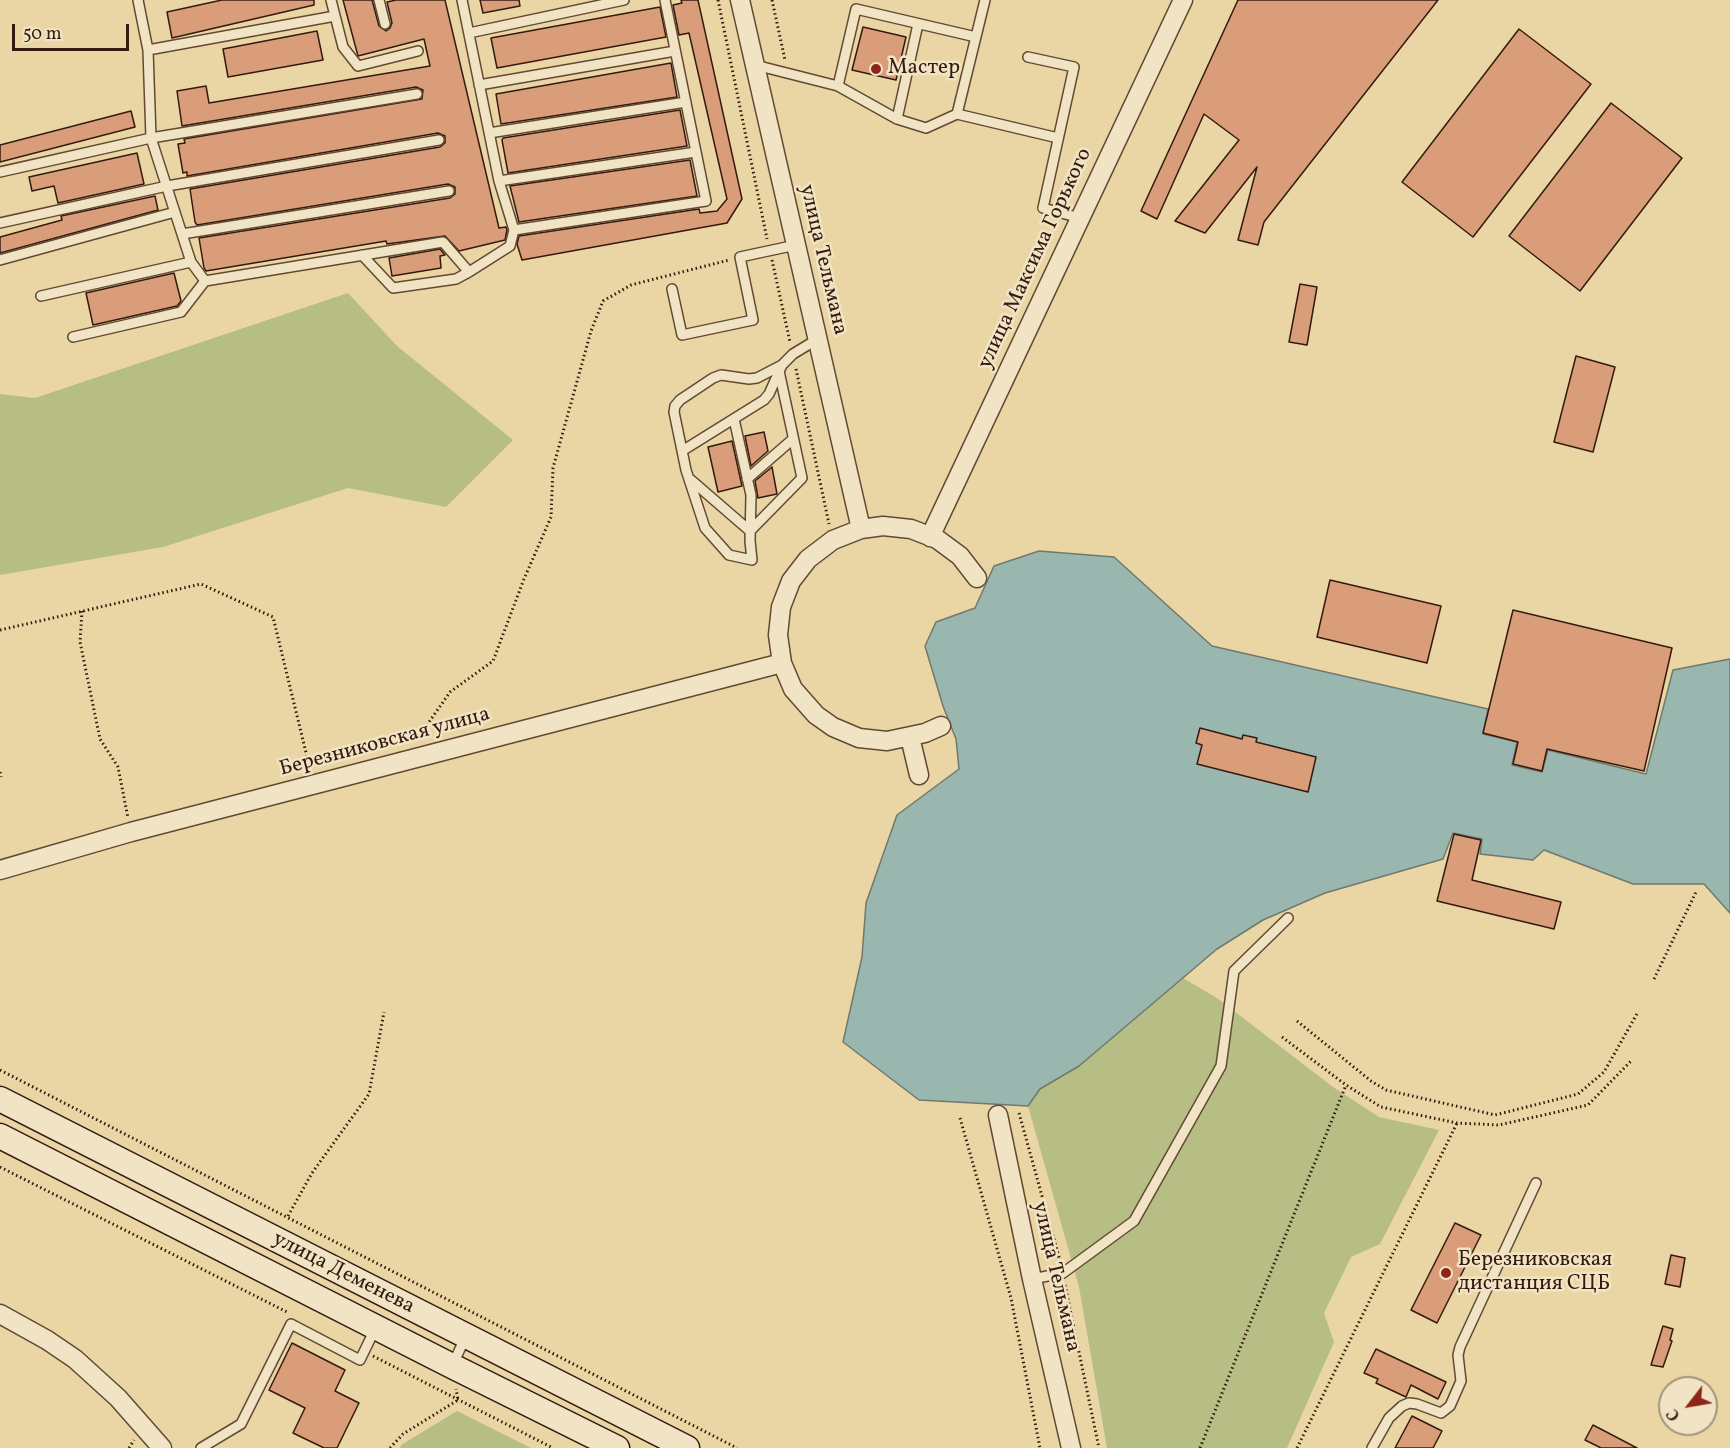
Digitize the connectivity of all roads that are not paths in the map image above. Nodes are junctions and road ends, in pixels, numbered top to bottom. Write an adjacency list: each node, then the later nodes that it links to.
1 (138, 0): 15 (lane)
2 (331, 0): 10 (lane)
3 (379, 0): 11 (lane)
4 (462, 0): 13 (lane)
5 (624, 0): 13 (lane)
6 (665, 0): 17 (lane)
7 (740, 0): 19 (street, улица Тельмана)
8 (985, 0): 14 (lane)
9 (1183, 0): 36 (street, улица Максима Горького)
10 (335, 16): 15 (lane); 16 (lane)
11 (385, 24)
12 (918, 24): 14 (lane); 21 (lane); 25 (lane)
13 (469, 33): 20 (lane)
14 (976, 37): 24 (lane)
15 (148, 50): 27 (lane)
16 (418, 51)
17 (675, 51): 20 (lane); 23 (lane)
18 (1028, 57): 28 (lane)
19 (755, 65): 21 (lane); 40 (street, улица Тельмана)
20 (479, 85): 26 (lane)
21 (838, 86): 25 (lane)
22 (417, 94): 27 (lane)
23 (686, 102): 26 (lane); 30 (lane)
24 (957, 114): 25 (lane); 28 (lane)
25 (897, 119)
26 (489, 133): 32 (lane)
27 (151, 138): 31 (lane); 33 (lane)
28 (1058, 138): 36 (lane)
29 (439, 140): 33 (lane)
30 (696, 152): 32 (lane); 38 (lane)
31 (0, 172)
32 (499, 182): 38 (lane)
33 (167, 186): 35 (lane); 37 (lane)
34 (449, 191): 39 (lane)
35 (175, 212): 39 (lane); 42 (lane)
36 (1080, 218): 58 (street, улица Максима Горького)
37 (0, 224)
38 (514, 230): 44 (lane)
39 (182, 234): 43 (lane)
40 (796, 245): 46 (lane); 49 (street, улица Тельмана)
41 (362, 255): 44 (lane); 44 (lane); 45 (lane)
42 (0, 260)
43 (191, 262): 45 (lane); 47 (lane)
44 (469, 272)
45 (205, 281): 48 (lane)
46 (672, 289)
47 (41, 296)
48 (73, 337)
49 (816, 340): 50 (lane); 56 (street, улица Тельмана)
50 (780, 368): 51 (lane); 52 (lane); 53 (lane)
51 (734, 419): 53 (lane); 55 (lane)
52 (793, 439): 55 (lane); 57 (lane)
53 (682, 451): 54 (lane)
54 (689, 478): 57 (lane); 57 (lane)
55 (747, 478): 57 (lane)
56 (861, 529): 58 (street); 60 (street)
57 (750, 531)
58 (930, 537): 59 (street)
59 (977, 578)
60 (782, 663): 62 (street); 64 (street, Березниковская улица)
61 (940, 726): 62 (street)
62 (910, 737): 63 (street)
63 (919, 775)
64 (0, 870)
65 (1287, 918): 70 (lane)
66 (0, 1098): 73 (main road, улица Деменева)
67 (998, 1115): 70 (street, улица Тельмана)
68 (0, 1136): 72 (main road, улица Деменева)
69 (1536, 1183): 80 (lane)
70 (1032, 1279): 79 (street, улица Тельмана)
71 (0, 1314): 75 (street)
72 (376, 1327): 74 (main road, улица Деменева); 76 (lane)
73 (466, 1336): 74 (lane); 78 (main road, улица Деменева)
74 (452, 1366): 77 (main road, улица Деменева)
75 (162, 1448)
76 (201, 1448)
77 (617, 1448)
78 (687, 1448)
79 (1071, 1448)
80 (1372, 1448)

